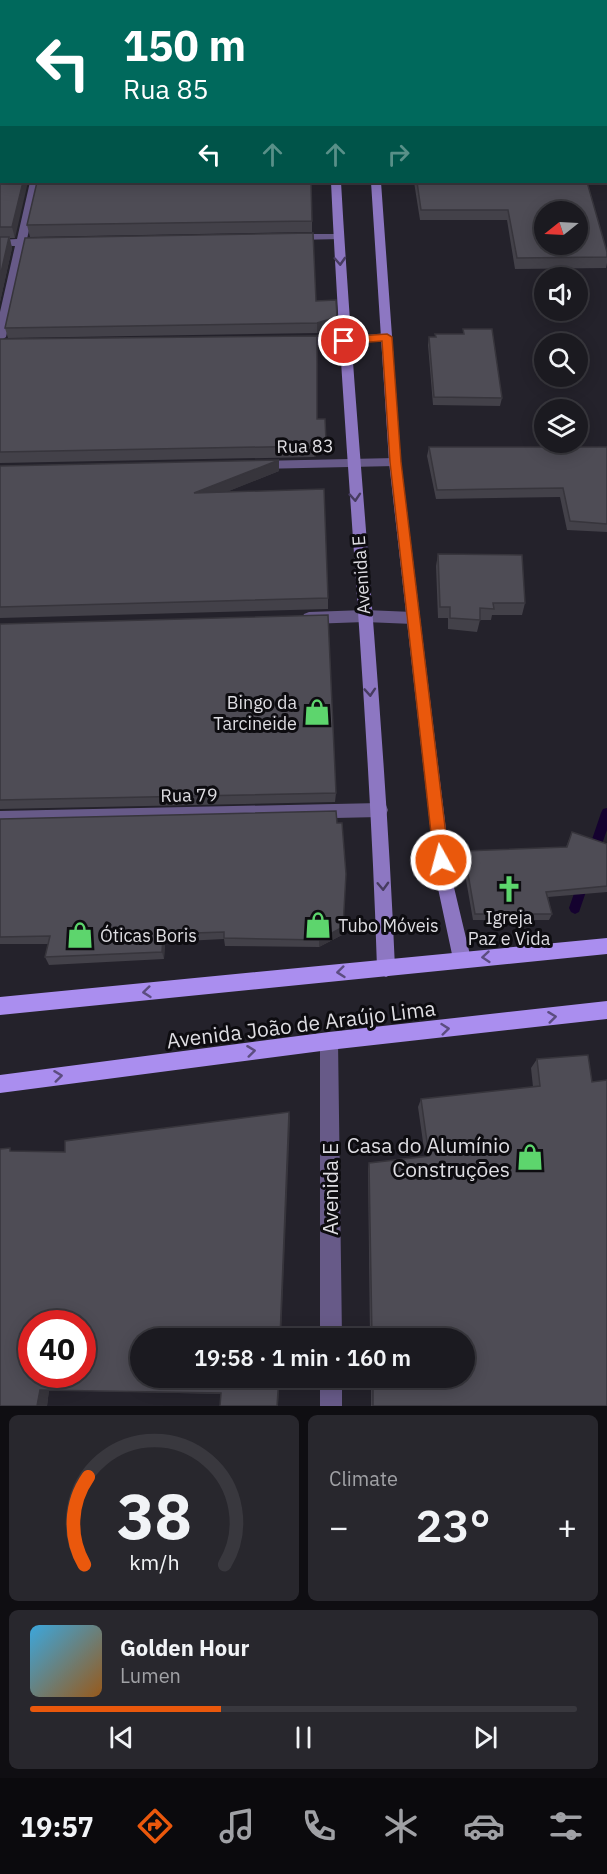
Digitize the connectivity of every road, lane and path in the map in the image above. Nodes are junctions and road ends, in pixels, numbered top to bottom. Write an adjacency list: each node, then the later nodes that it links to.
1 (34, 183): 8 (street)
2 (336, 183): 4 (street, Avenida E)
3 (376, 183): 10 (street)
4 (338, 237): 5 (street); 12 (street, Avenida E, one-way to 12)
5 (279, 238)
6 (56, 242): 8 (street)
7 (0, 243): 8 (street)
8 (20, 243): 9 (street)
9 (0, 337)
10 (387, 337): 12 (street); 13 (street)
11 (285, 341): 12 (street)
12 (344, 341): 14 (street, Avenida E)
13 (395, 462): 14 (street, Rua 83); 18 (street)
14 (353, 463): 15 (street, Rua 83); 16 (street, Avenida E, one-way to 16)
15 (247, 465)
16 (365, 616): 17 (street); 18 (street); 19 (street, Avenida E, one-way to 19)
17 (294, 618)
18 (413, 618): 22 (street)
19 (380, 810): 20 (street, Rua 79); 23 (street, Avenida E, one-way to 23)
20 (0, 818)
21 (607, 946): 22 (main road, one-way to 22)
22 (462, 959): 23 (main road)
23 (386, 968): 24 (main road, one-way to 24)
24 (0, 1006)
25 (607, 1010): 26 (main road, Avenida João de Araújo Lima, one-way to 25)
26 (329, 1041): 27 (main road, Avenida João de Araújo Lima, one-way to 26); 28 (street, Avenida E)
27 (0, 1084)
28 (331, 1328)
29 (331, 1388): 30 (street)
30 (331, 1406)

